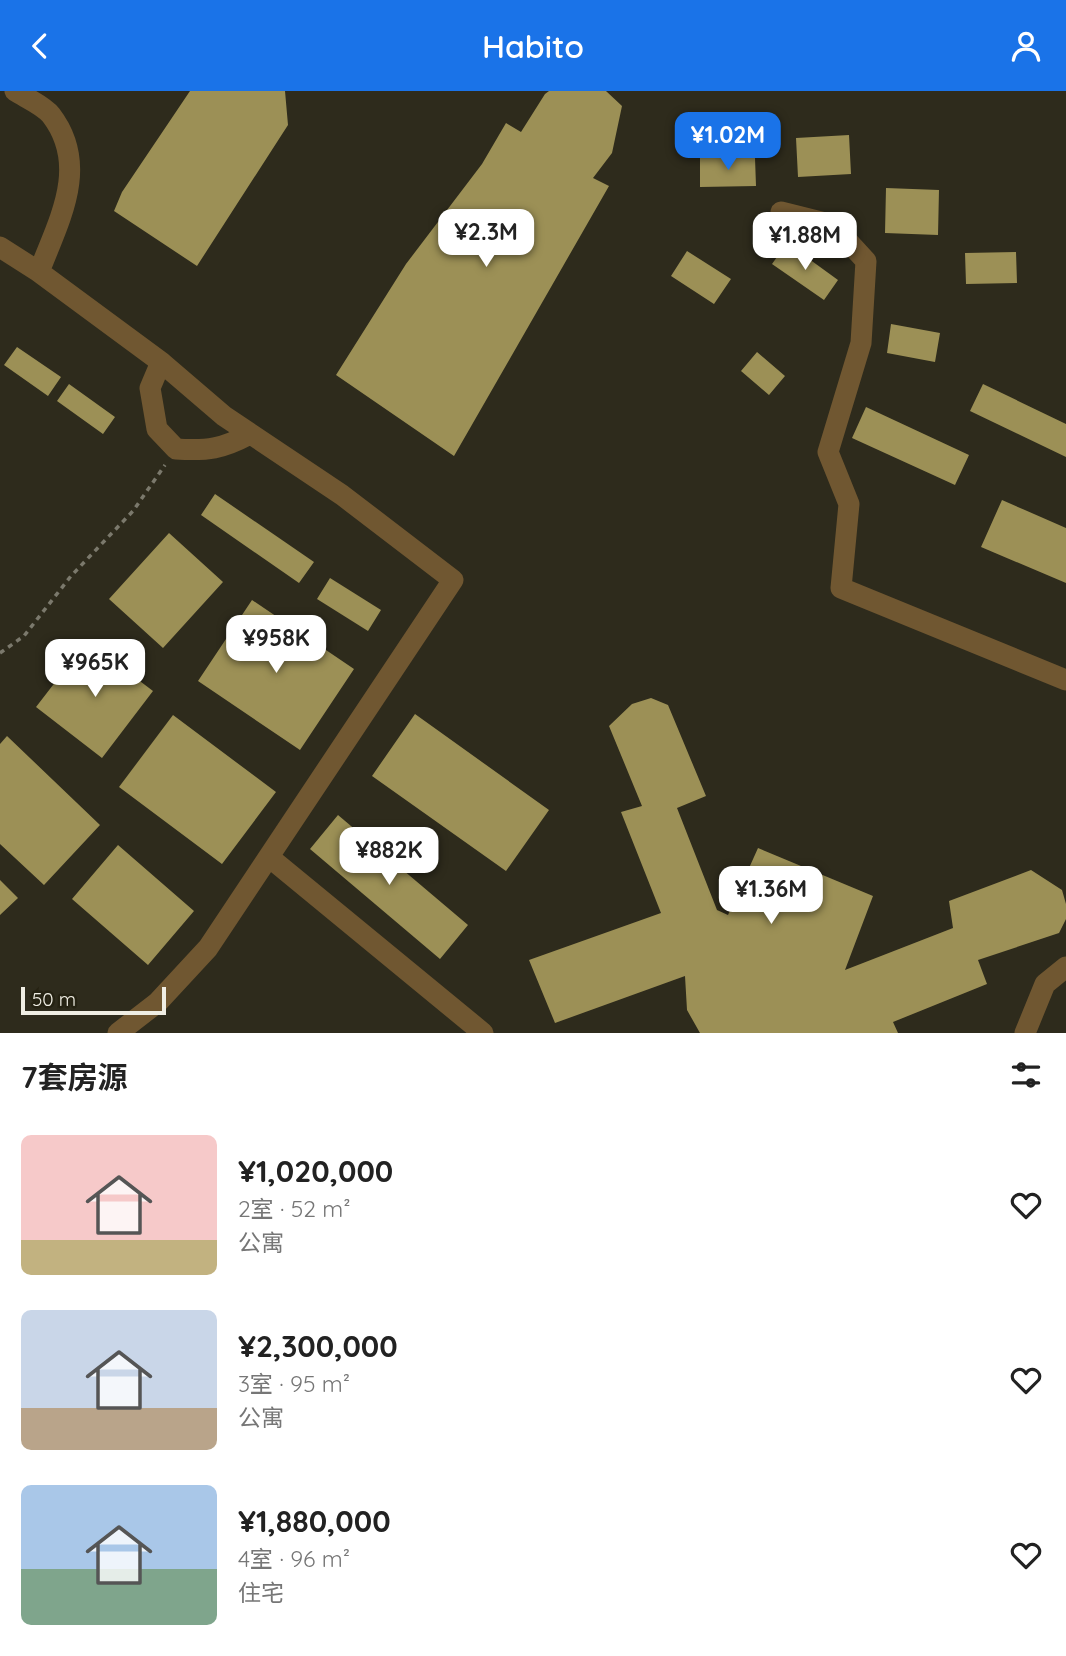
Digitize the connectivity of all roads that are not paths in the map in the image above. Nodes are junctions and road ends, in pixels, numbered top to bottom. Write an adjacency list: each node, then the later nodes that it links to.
1 (15, 91): 4 (street)
2 (780, 212): 7 (street)
3 (0, 247): 4 (street)
4 (39, 272): 5 (street)
5 (161, 362): 6 (street); 6 (street)
6 (250, 434): 8 (street)
7 (1066, 680)
8 (269, 857): 10 (street); 11 (street)
9 (1066, 967): 12 (street)
10 (118, 1033)
11 (483, 1033)
12 (1026, 1033)

